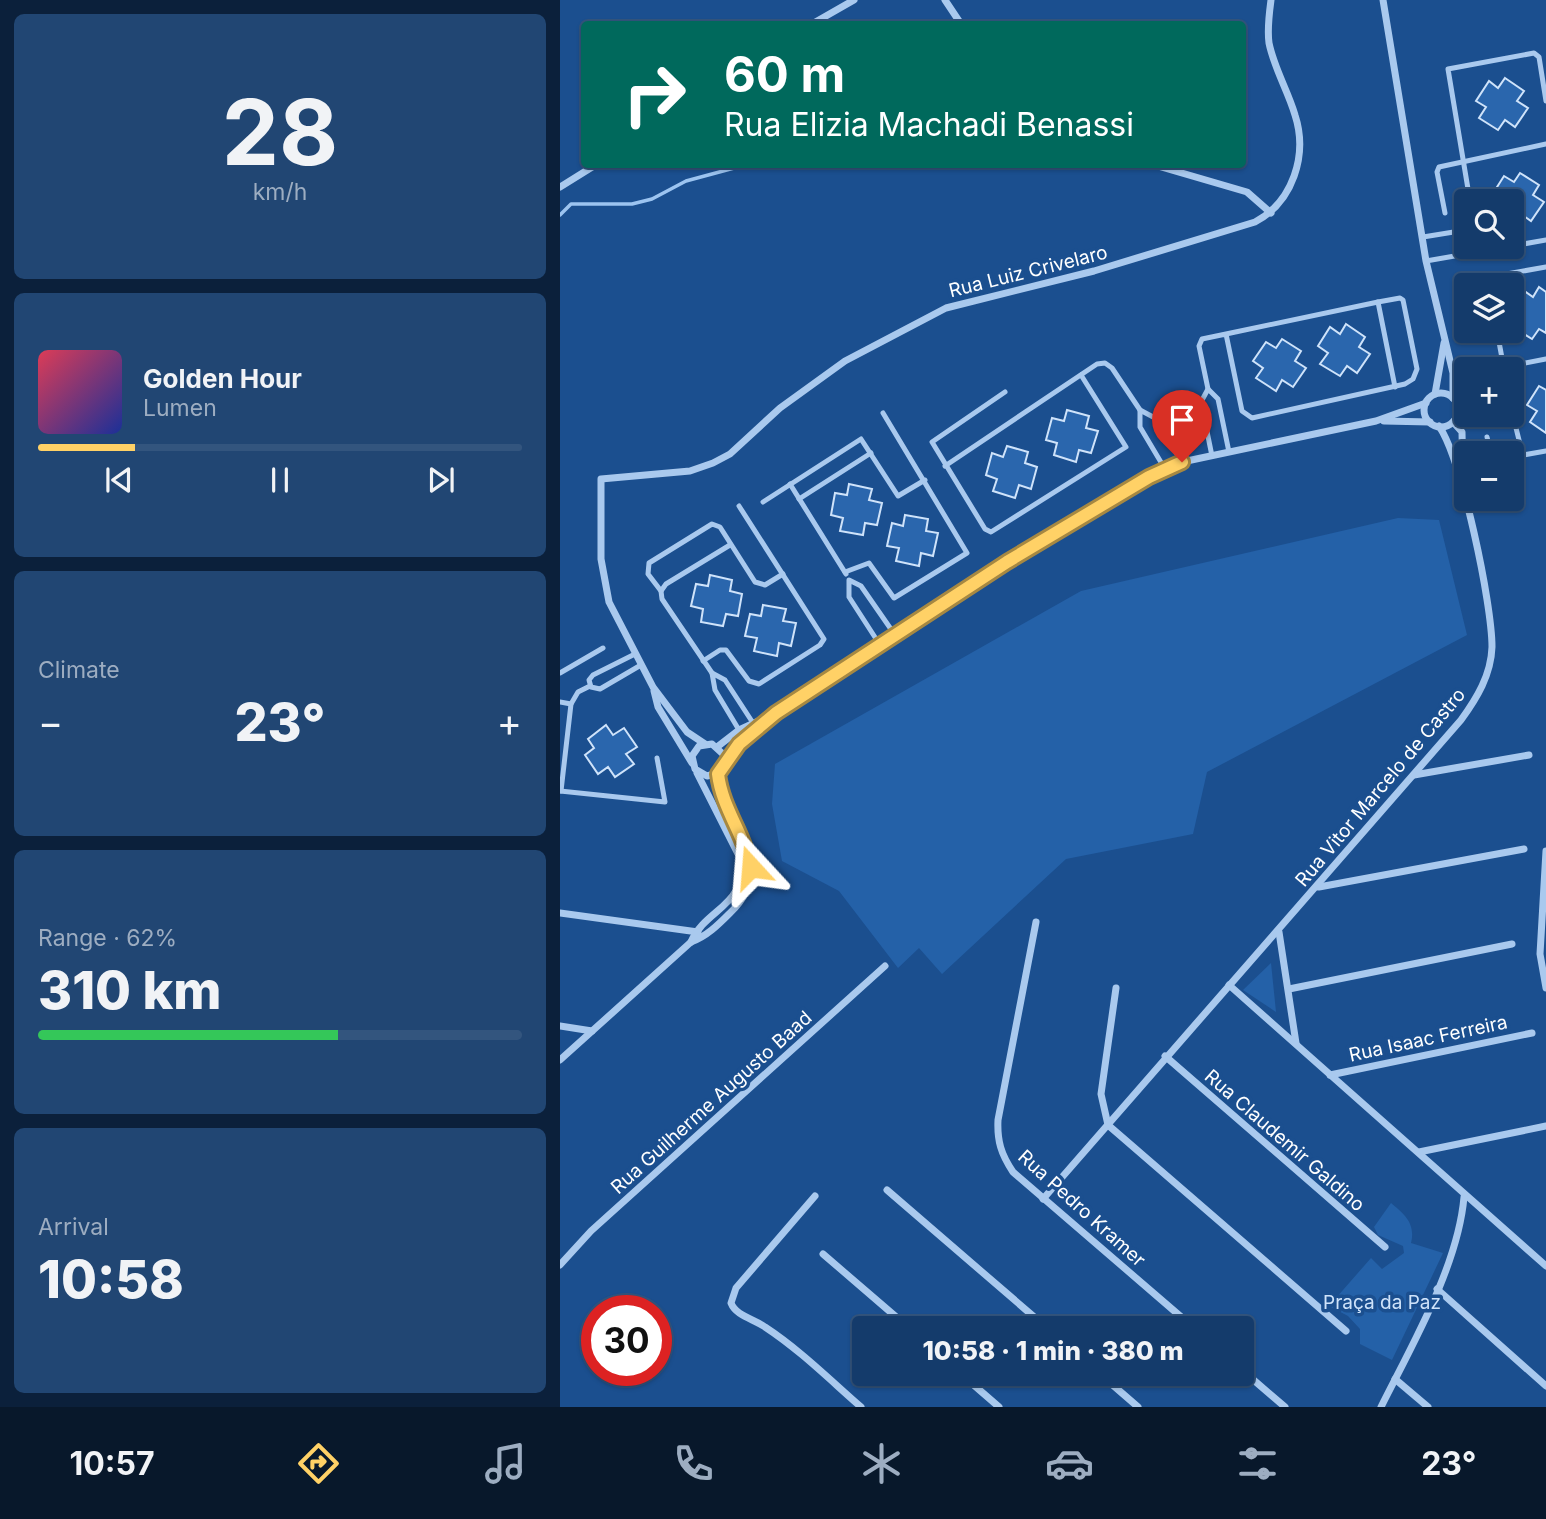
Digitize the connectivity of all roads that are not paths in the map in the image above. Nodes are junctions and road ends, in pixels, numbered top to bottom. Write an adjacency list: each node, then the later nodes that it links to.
1 (855, 0): 5 (street)
2 (945, 0): 6 (street)
3 (1271, 0): 14 (street)
4 (1383, 0): 17 (street)
5 (817, 21)
6 (959, 21)
7 (1546, 101): 9 (lane)
8 (1546, 144): 9 (lane)
9 (1463, 160): 13 (lane); 15 (lane)
10 (591, 168): 12 (street)
11 (1165, 168): 14 (street)
12 (560, 187)
13 (1468, 189)
14 (1270, 213): 73 (street, Rua Luiz Crivelaro)
15 (1445, 213)
16 (1454, 232): 17 (lane)
17 (1423, 237): 21 (street)
18 (1546, 240): 19 (lane)
19 (1524, 244)
20 (1454, 255): 21 (lane)
21 (1426, 261): 26 (street)
22 (1546, 267): 23 (lane)
23 (1511, 273)
24 (1378, 302): 25 (lane); 30 (lane); 30 (lane)
25 (1226, 334): 30 (lane); 31 (lane)
26 (1444, 339): 33 (street); 34 (street)
27 (1546, 359): 28 (lane)
28 (1524, 364)
29 (1082, 375): 36 (lane); 55 (lane); 55 (lane)
30 (1395, 387)
31 (1208, 389): 38 (lane); 41 (lane)
32 (1004, 392): 55 (lane)
33 (1435, 394): 34 (street); 35 (street)
34 (1454, 398)
35 (1426, 403): 39 (street); 42 (street)
36 (1140, 410): 44 (lane); 46 (lane)
37 (883, 413): 57 (lane)
38 (1222, 419): 41 (lane); 48 (lane)
39 (1376, 421): 42 (street); 48 (street)
40 (1454, 421): 43 (street)
41 (1205, 422): 51 (lane)
42 (1430, 422): 43 (street)
43 (1439, 426): 53 (street)
44 (1164, 431): 46 (lane); 54 (lane)
45 (1488, 437): 47 (lane)
46 (1149, 440): 56 (lane)
47 (1489, 441)
48 (1229, 452): 51 (street)
49 (1546, 452): 52 (lane)
50 (871, 453): 57 (lane); 58 (lane); 59 (lane)
51 (1212, 456): 54 (street)
52 (1524, 456)
53 (1454, 457)
54 (1182, 462): 56 (street)
55 (944, 466)
56 (1166, 469): 70 (street)
57 (925, 480): 64 (lane)
58 (790, 484): 59 (lane); 60 (lane)
59 (799, 499): 64 (lane)
60 (763, 502)
61 (739, 506): 65 (lane)
62 (1468, 511): 97 (street, Rua Vitor Marcelo de Castro)
63 (730, 545): 65 (lane); 67 (lane); 67 (lane)
64 (845, 572): 66 (lane)
65 (783, 574): 74 (lane)
66 (849, 580): 68 (lane); 69 (lane)
67 (661, 591): 74 (lane)
68 (871, 603): 69 (lane); 70 (lane)
69 (858, 611): 71 (lane)
70 (895, 635): 71 (street)
71 (880, 645): 86 (street)
72 (603, 648): 77 (lane)
73 (635, 654): 75 (street); 76 (lane)
74 (703, 661): 78 (lane)
75 (641, 665): 79 (lane); 81 (street)
76 (610, 666): 79 (lane); 80 (lane)
77 (560, 673)
78 (712, 673): 82 (lane); 85 (lane)
79 (618, 679): 80 (lane)
80 (590, 686): 84 (lane)
81 (653, 687): 89 (street); 94 (street)
82 (735, 696): 85 (lane); 87 (lane)
83 (560, 702): 84 (lane)
84 (571, 704): 98 (lane)
85 (723, 704): 88 (lane)
86 (776, 713): 87 (street); 93 (street)
87 (753, 723): 88 (street)
88 (739, 730): 90 (street)
89 (705, 744): 90 (street); 94 (street)
90 (718, 747): 93 (street)
91 (1529, 755): 97 (street)
92 (657, 758): 98 (lane)
93 (724, 761): 96 (street)
94 (692, 763): 95 (street)
95 (697, 772): 96 (street); 104 (street)
96 (718, 774): 106 (street)
97 (1413, 775): 101 (street, Rua Vitor Marcelo de Castro)
98 (561, 791)
99 (1524, 849): 101 (street)
100 (1546, 851): 112 (street)
101 (1318, 887): 105 (street, Rua Vitor Marcelo de Castro)
102 (560, 913): 104 (street)
103 (1036, 922): 127 (street, Rua Pedro Kramer)
104 (696, 931): 106 (street); 107 (street)
105 (1279, 932): 110 (street, Rua Vitor Marcelo de Castro); 113 (street)
106 (704, 937): 107 (street)
107 (691, 942): 115 (street)
108 (1512, 944): 113 (street)
109 (885, 966): 130 (street, Rua Guilherme Augusto Baad)
110 (1229, 985): 117 (street); 118 (street, Rua Vitor Marcelo de Castro)
111 (1116, 988): 121 (street)
112 (1546, 988)
113 (1289, 989): 117 (street)
114 (560, 1026): 115 (street)
115 (592, 1031): 119 (street)
116 (1532, 1032): 120 (street, Rua Isaac Ferreira)
117 (1296, 1044): 120 (street)
118 (1166, 1056): 121 (street, Rua Vitor Marcelo de Castro); 128 (street, Rua Claudemir Galdino)
119 (560, 1060)
120 (1330, 1075): 123 (street)
121 (1108, 1125): 127 (street, Rua Vitor Marcelo de Castro); 136 (street)
122 (1546, 1126): 123 (street)
123 (1419, 1152): 126 (street)
124 (887, 1190): 134 (street)
125 (815, 1196): 142 (street)
126 (1464, 1197): 131 (street); 132 (street)
127 (1043, 1199): 135 (street, Rua Pedro Kramer)
128 (1385, 1247)
129 (823, 1254): 133 (street)
130 (560, 1265)
131 (1546, 1266)
132 (1437, 1289): 137 (street); 139 (street)
133 (895, 1316)
134 (1033, 1316)
135 (1180, 1316)
136 (1346, 1331)
137 (1395, 1379): 146 (street); 147 (street)
138 (1254, 1380): 145 (street)
139 (1546, 1385)
140 (975, 1386): 143 (street)
141 (1114, 1386): 144 (street)
142 (861, 1407)
143 (999, 1407)
144 (1138, 1407)
145 (1285, 1407)
146 (1381, 1407)
147 (1428, 1407)

